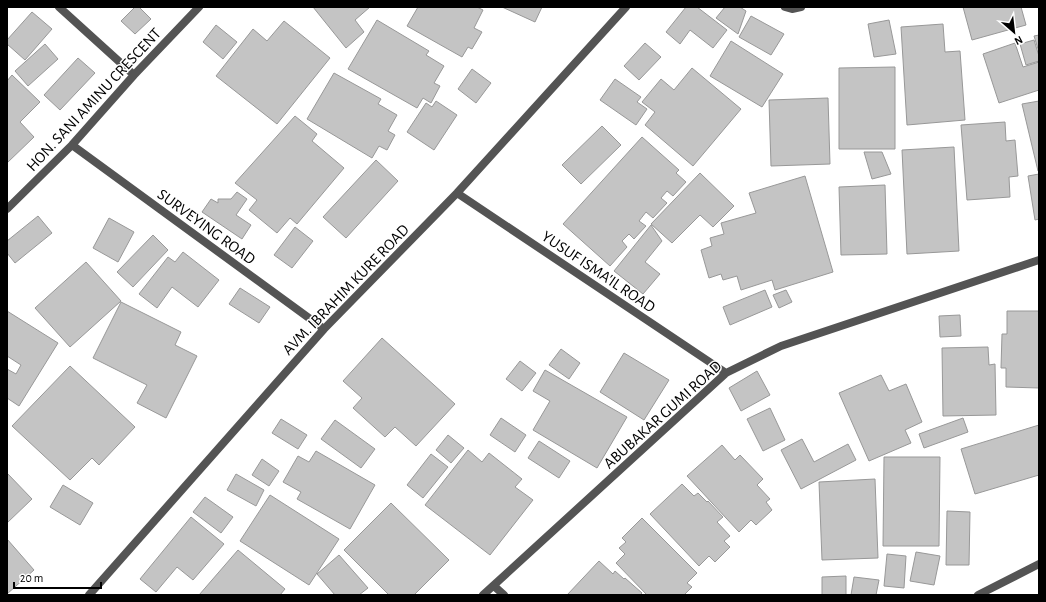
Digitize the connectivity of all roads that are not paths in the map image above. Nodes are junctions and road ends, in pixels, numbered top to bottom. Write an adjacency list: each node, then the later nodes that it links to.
1 (59, 7): 6 (street)
2 (199, 7): 6 (street, HON. SANI AMINU CRESCENT)
3 (626, 7): 8 (street, AVM. IBRAHIM KURE ROAD)
4 (785, 7): 5 (street)
5 (801, 7)
6 (134, 75): 7 (street, HON. SANI AMINU CRESCENT)
7 (72, 145): 9 (street, HON. SANI AMINU CRESCENT); 11 (street, SURVEYING ROAD)
8 (457, 193): 11 (street, AVM. IBRAHIM KURE ROAD); 12 (street, YUSUF ISMA'IL ROAD)
9 (7, 209)
10 (1039, 260): 12 (street, ABUBAKAR GUMI ROAD)
11 (324, 329): 15 (street, AVM. IBRAHIM KURE ROAD)
12 (726, 373): 14 (street, ABUBAKAR GUMI ROAD)
13 (1039, 564): 18 (street)
14 (494, 586): 16 (street, ABUBAKAR GUMI ROAD); 17 (street)
15 (89, 595)
16 (483, 595)
17 (504, 595)
18 (978, 595)

